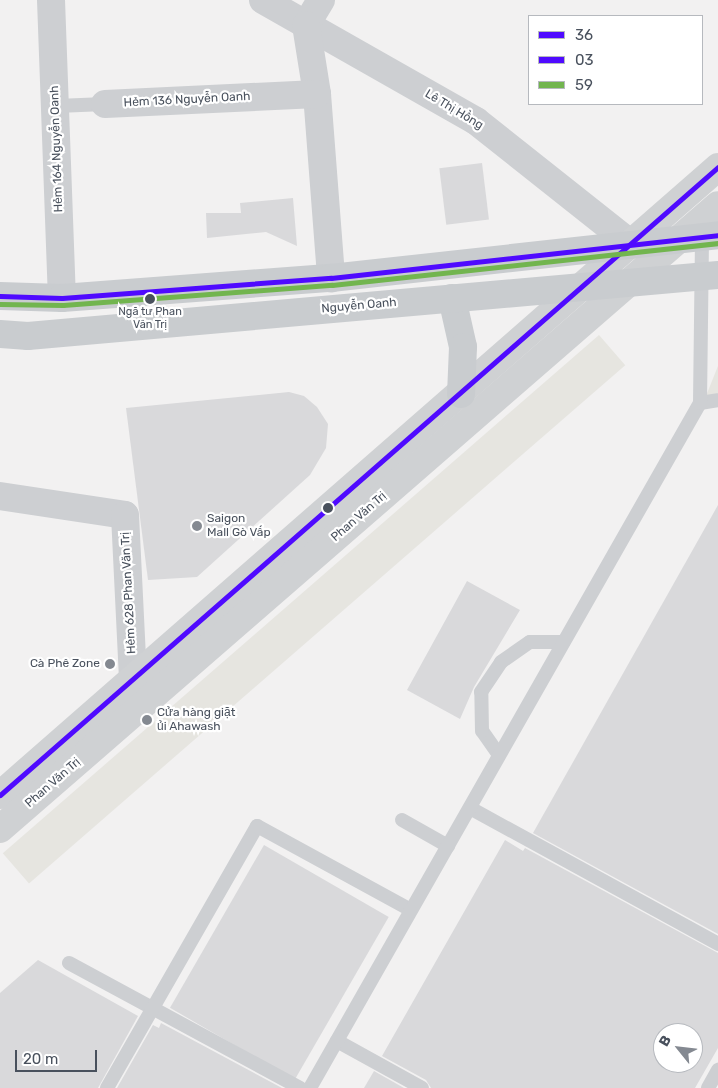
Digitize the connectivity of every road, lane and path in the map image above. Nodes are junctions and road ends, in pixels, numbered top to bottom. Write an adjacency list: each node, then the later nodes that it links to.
1 (51, 0): 7 (street, Hẻm 164 Nguyễn Oanh)
2 (262, 0): 4 (street, Lê Thị Hồng)
3 (321, 0): 4 (street)
4 (306, 26): 5 (street); 11 (street, Lê Thị Hồng)
5 (317, 94): 6 (street, Hẻm 136 Nguyễn Oanh); 13 (street)
6 (105, 104): 7 (lane, Hẻm 136 Nguyễn Oanh)
7 (57, 106): 17 (street, Hẻm 164 Nguyễn Oanh)
8 (718, 167): 11 (main road)
9 (718, 205): 10 (main road, Phan Văn Trị)
10 (700, 236): 11 (main road); 12 (lane); 14 (main road, Phan Văn Trị)
11 (631, 244): 13 (main road); 15 (main road)
12 (710, 276): 14 (main road, Nguyễn Oanh); 22 (lane)
13 (332, 278): 17 (main road)
14 (628, 283): 15 (main road, Nguyễn Oanh); 26 (main road, Phan Văn Trị)
15 (584, 286): 18 (main road, Nguyễn Oanh); 20 (main road)
16 (0, 296): 17 (main road)
17 (62, 298)
18 (452, 298): 19 (main road, Nguyễn Oanh); 20 (main road)
19 (0, 334)
20 (461, 394): 25 (main road)
21 (718, 400): 22 (lane)
22 (700, 403): 24 (lane)
23 (0, 496): 25 (street, Hẻm 628 Phan Văn Trị)
24 (563, 642): 27 (lane); 27 (lane)
25 (133, 680): 26 (street, Hẻm 628 Phan Văn Trị); 28 (main road)
26 (144, 704): 31 (main road, Phan Văn Trị)
27 (499, 755): 29 (lane)
28 (0, 795)
29 (470, 808): 32 (lane); 34 (lane)
30 (402, 820): 32 (lane)
31 (0, 829)
32 (448, 846): 33 (lane)
33 (411, 910): 36 (lane); 37 (lane)
34 (718, 944)
35 (69, 963): 36 (lane)
36 (152, 1008): 39 (lane); 40 (lane)
37 (337, 1041): 41 (lane); 42 (lane)
38 (718, 1070): 43 (lane)
39 (107, 1088)
40 (300, 1088)
41 (310, 1088)
42 (422, 1088)
43 (708, 1088)

